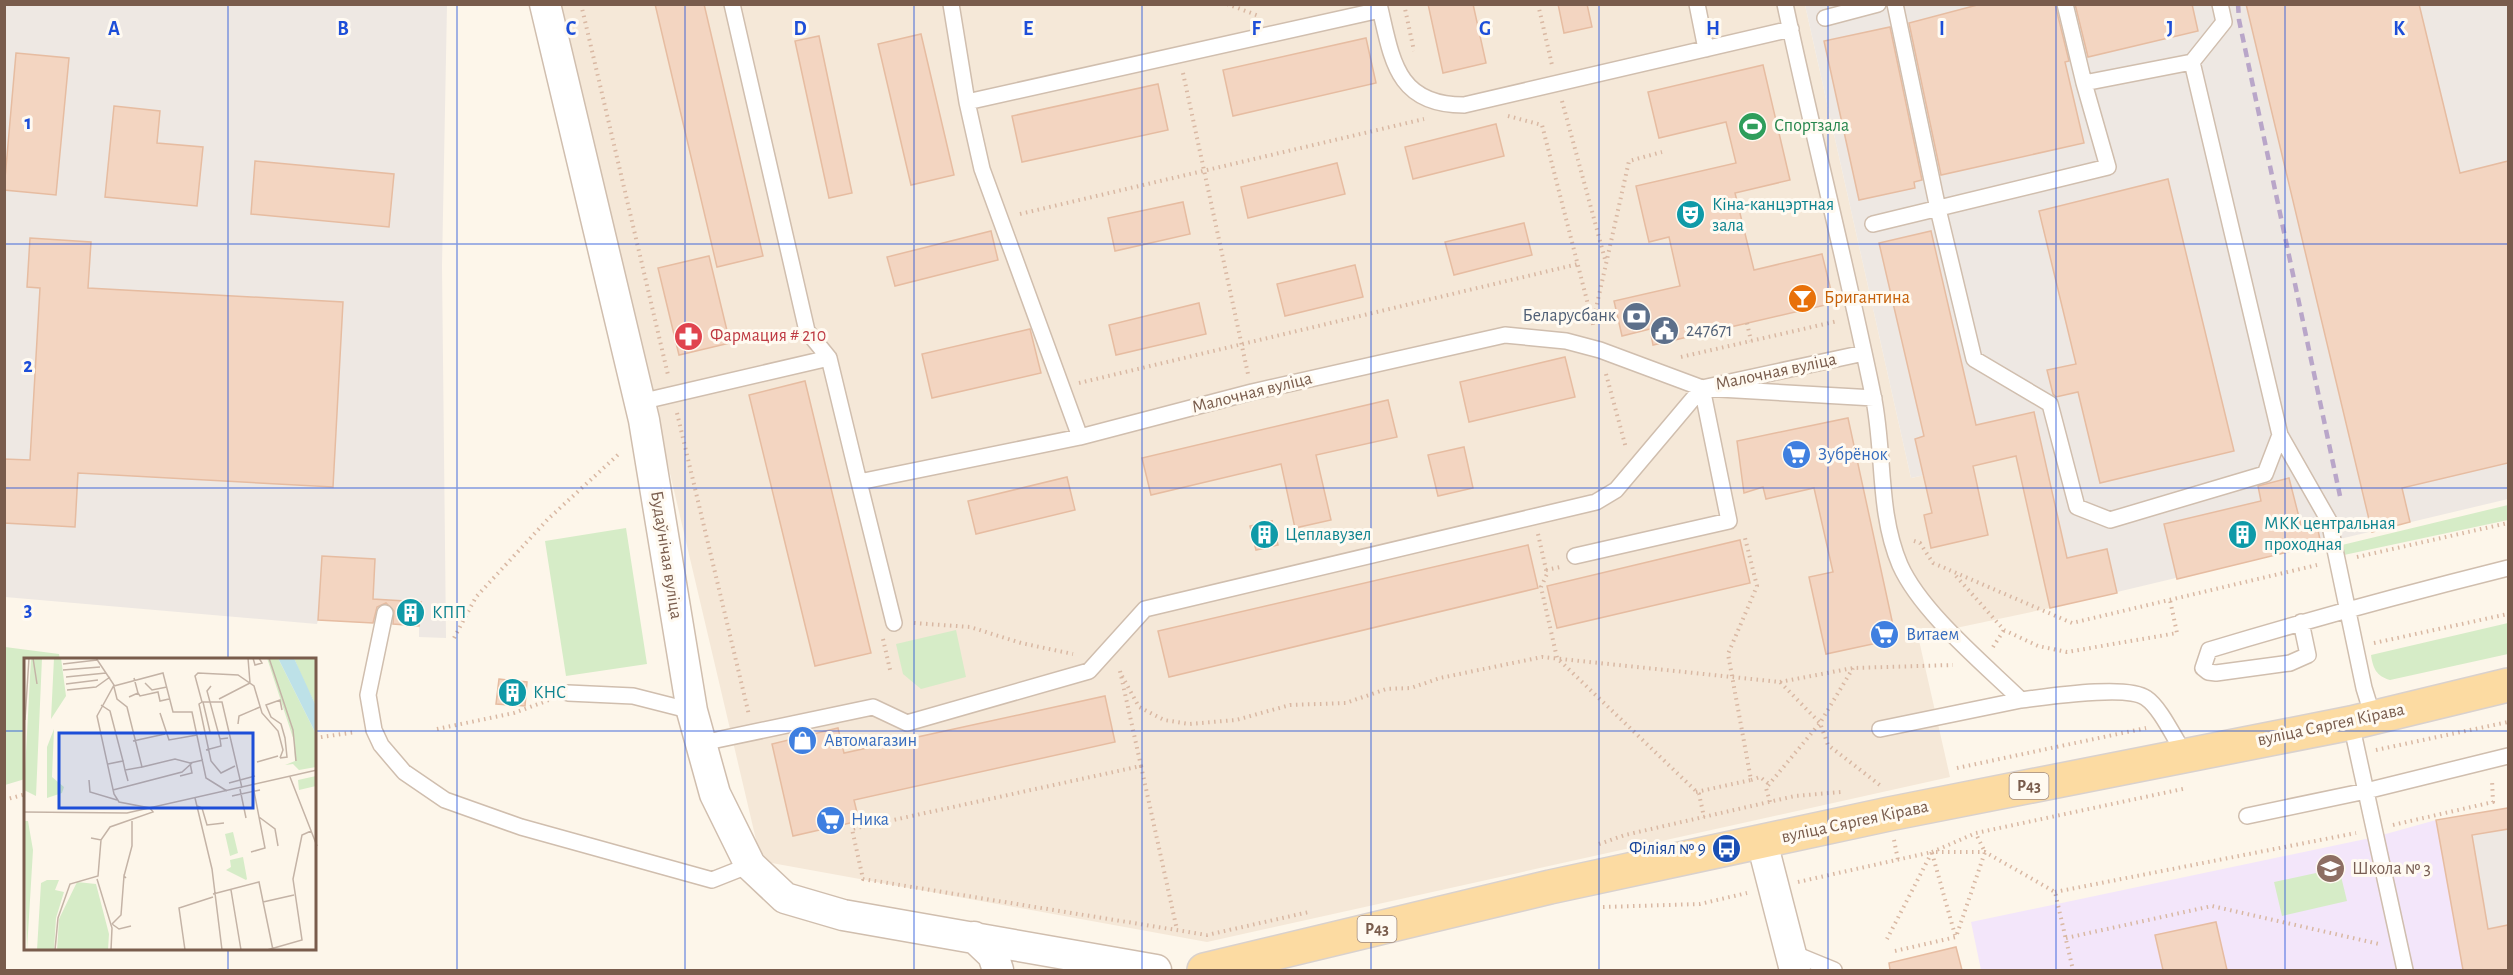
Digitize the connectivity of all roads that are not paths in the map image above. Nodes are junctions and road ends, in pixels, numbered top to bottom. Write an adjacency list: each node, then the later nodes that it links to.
1 (546, 4): 23 (street, Будаўнічая вуліца)
2 (732, 4): 20 (lane)
3 (951, 4): 16 (lane)
4 (1697, 4): 13 (lane)
5 (1785, 4): 12 (lane)
6 (1878, 4): 11 (lane)
7 (1895, 4): 17 (lane)
8 (2065, 4): 15 (lane)
9 (2220, 4): 14 (lane)
10 (1379, 7): 13 (lane); 16 (lane)
11 (1825, 18)
12 (1791, 29): 13 (lane); 19 (lane)
13 (1706, 49)
14 (2192, 62): 15 (lane); 24 (lane)
15 (2084, 83): 17 (lane)
16 (967, 102): 25 (lane)
17 (1938, 209): 18 (lane); 24 (lane)
18 (1873, 224)
19 (1864, 353): 21 (lane, Малочная вуліца); 22 (lane)
20 (829, 358): 23 (lane); 26 (lane)
21 (1702, 388): 22 (lane); 25 (lane, Малочная вуліца); 27 (lane); 39 (lane)
22 (1874, 398): 35 (lane)
23 (642, 411): 36 (street, Будаўнічая вуліца)
24 (2280, 435): 29 (lane)
25 (1080, 437): 26 (lane, Малочная вуліца)
26 (859, 482): 32 (lane)
27 (1575, 556)
28 (2508, 568): 29 (lane)
29 (2347, 608): 31 (lane); 38 (lane)
30 (385, 613): 45 (lane)
31 (2301, 622): 31 (lane)
32 (894, 623)
33 (2508, 686): 38 (main road, вуліца Сяргея Кірава / Р43)
34 (568, 693): 36 (lane)
35 (2020, 700): 37 (lane); 41 (lane)
36 (692, 711): 39 (street, Будаўнічая вуліца)
37 (1880, 729)
38 (2361, 731): 41 (main road, вуліца Сяргея Кірава / Р43); 42 (lane)
39 (702, 743): 45 (street, Будаўнічая вуліца)
40 (2508, 756): 42 (lane)
41 (2191, 771): 44 (main road, вуліца Сяргея Кірава / Р43)
42 (2367, 791): 43 (lane); 53 (lane)
43 (2247, 816)
44 (1762, 842): 47 (street); 51 (main road, вуліца Сяргея Кірава / Р43)
45 (750, 865): 46 (street, Будаўнічая вуліца)
46 (974, 937): 48 (street, Будаўнічая вуліца); 49 (street)
47 (1793, 962): 52 (lane)
48 (1097, 965): 50 (street, Будаўнічая вуліца)
49 (998, 970)
50 (1156, 970)
51 (1204, 970)
52 (1834, 970)
53 (2404, 970)

